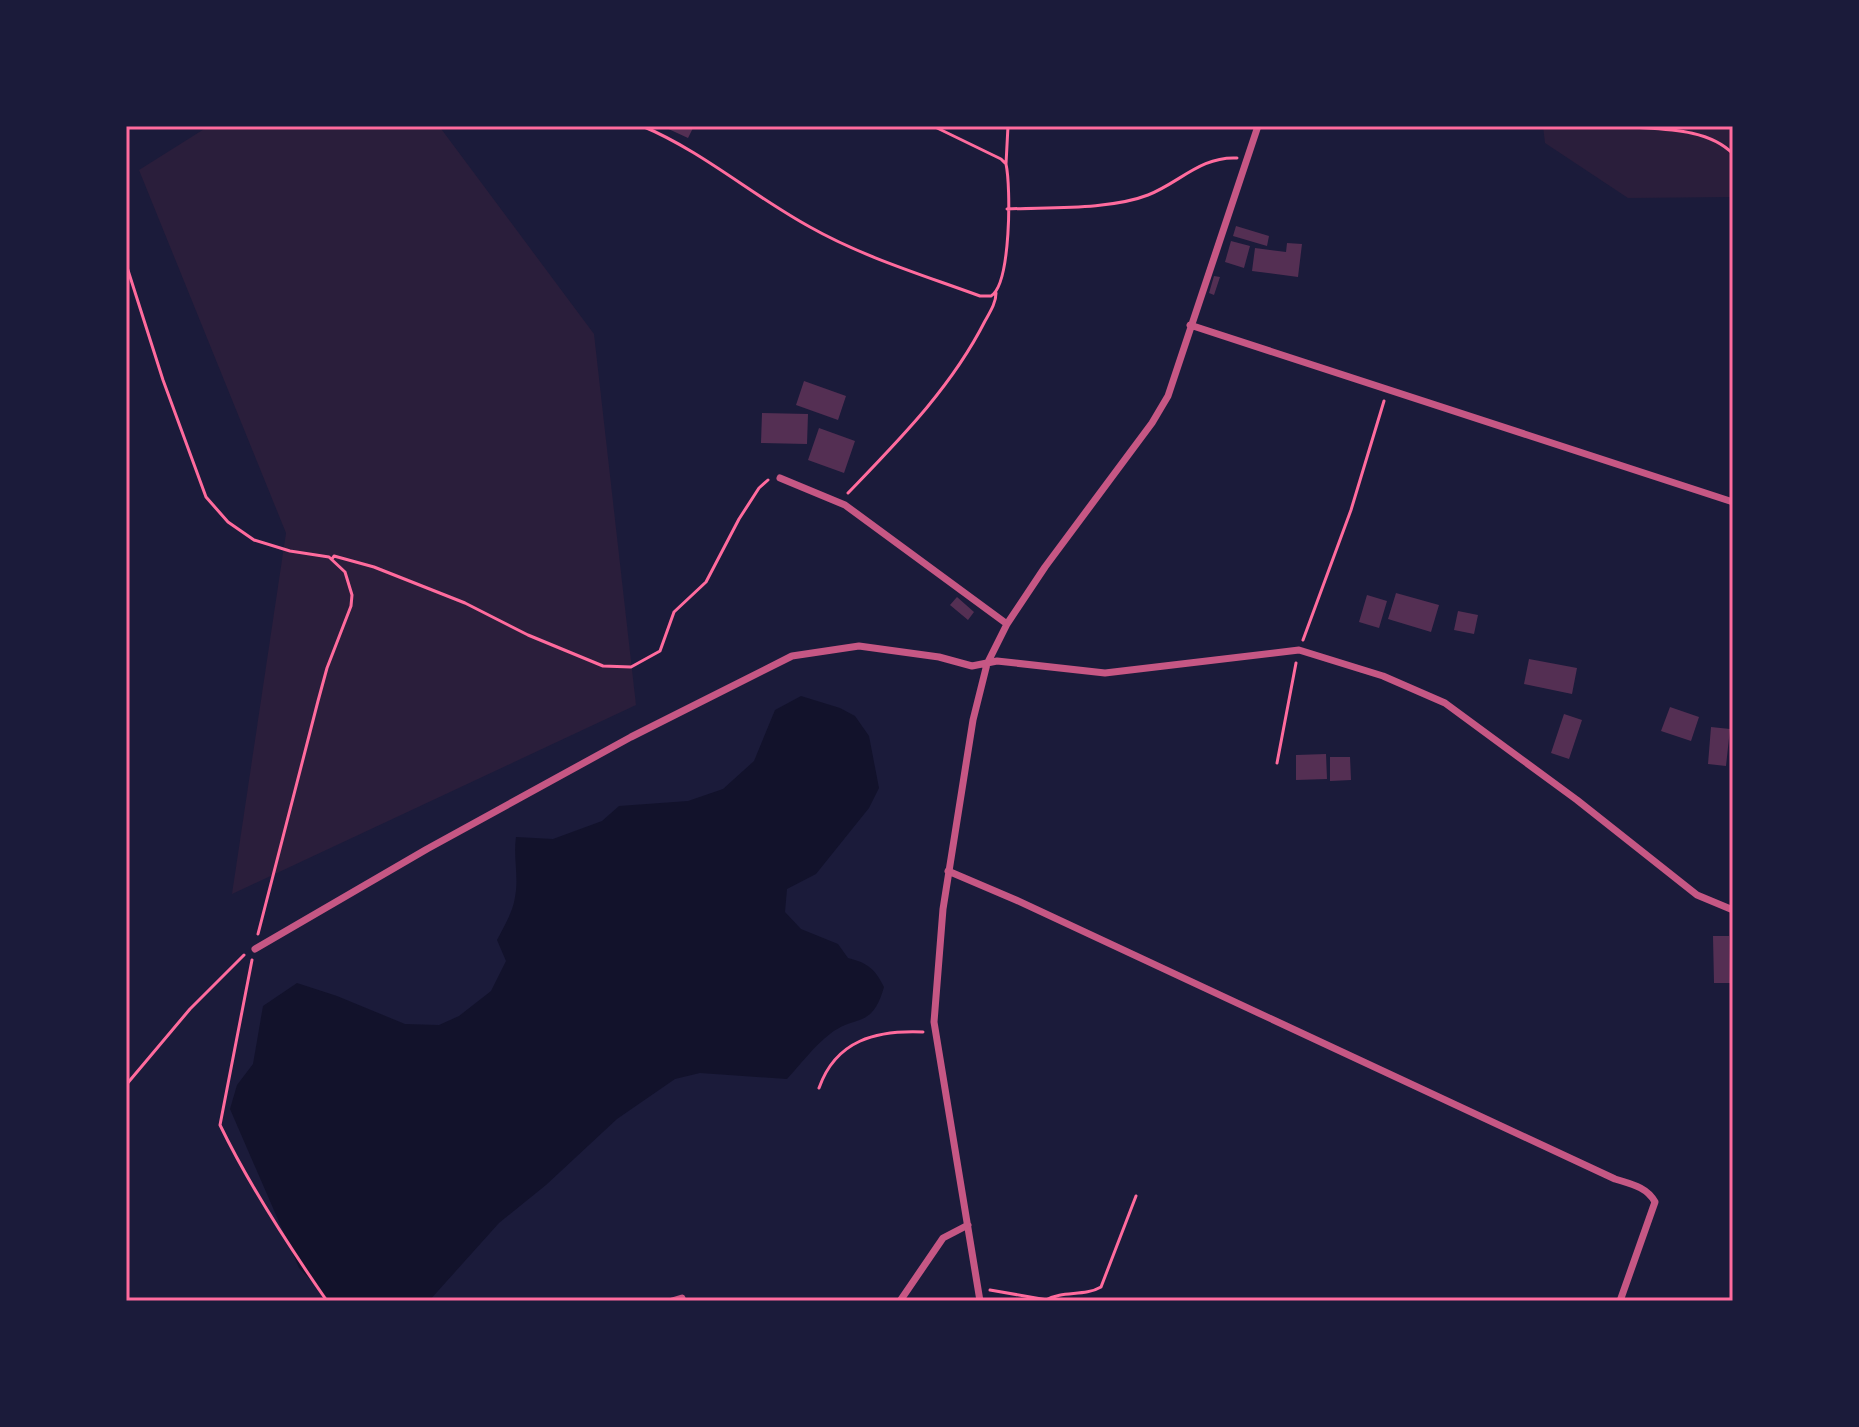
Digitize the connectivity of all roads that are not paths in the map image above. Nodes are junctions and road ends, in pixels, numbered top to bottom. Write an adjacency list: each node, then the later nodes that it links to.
1 (1258, 126): 2 (street)
2 (1190, 325): 4 (street); 5 (street)
3 (780, 478): 5 (street)
4 (1733, 502)
5 (1007, 624): 6 (street)
6 (987, 664): 7 (street); 8 (street); 9 (street)
7 (948, 871): 10 (street); 15 (street)
8 (1733, 910)
9 (255, 949)
10 (968, 1225): 13 (street); 14 (street)
11 (682, 1298): 12 (street)
12 (672, 1301)
13 (900, 1301)
14 (980, 1301)
15 (1620, 1301)

